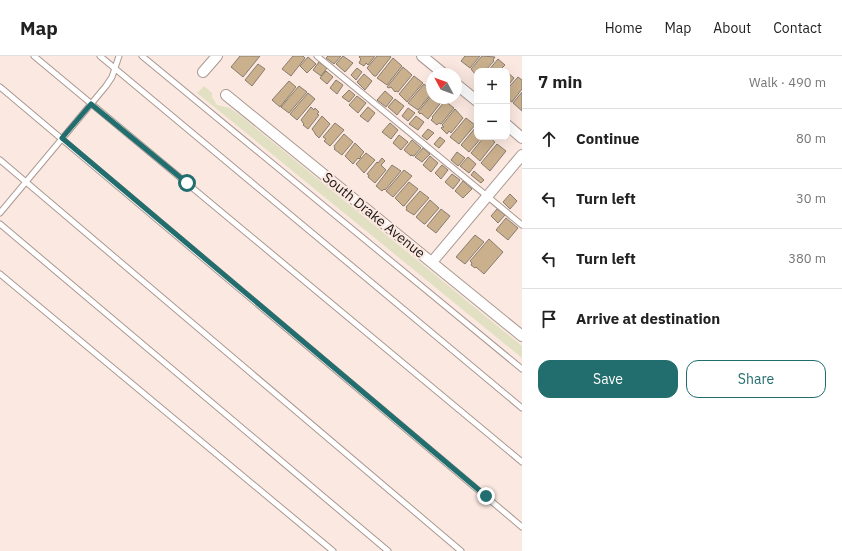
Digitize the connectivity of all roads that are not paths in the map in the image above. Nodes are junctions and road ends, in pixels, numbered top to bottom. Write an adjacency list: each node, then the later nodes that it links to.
1 (34, 56): 15 (lane)
2 (100, 56): 8 (lane)
3 (119, 56): 8 (lane)
4 (142, 56): 29 (lane)
5 (217, 56): 10 (street)
6 (317, 56): 22 (lane)
7 (422, 56): 9 (street)
8 (115, 68): 15 (lane); 30 (lane)
9 (437, 68)
10 (203, 72)
11 (0, 87): 17 (lane)
12 (462, 89): 14 (street)
13 (226, 95): 26 (street, South Drake Avenue)
14 (474, 99)
15 (91, 104): 17 (lane); 31 (lane)
16 (510, 128): 18 (street)
17 (62, 138): 21 (lane); 32 (lane)
18 (522, 138)
19 (522, 155): 22 (street)
20 (0, 160): 21 (lane)
21 (26, 182): 23 (lane); 35 (lane)
22 (487, 196): 25 (lane); 26 (street)
23 (0, 213)
24 (0, 224): 34 (lane)
25 (522, 225)
26 (432, 262): 28 (street, South Drake Avenue)
27 (0, 274): 33 (lane)
28 (522, 336)
29 (522, 369)
30 (522, 408)
31 (522, 462)
32 (522, 527)
33 (333, 551)
34 (388, 551)
35 (461, 551)

